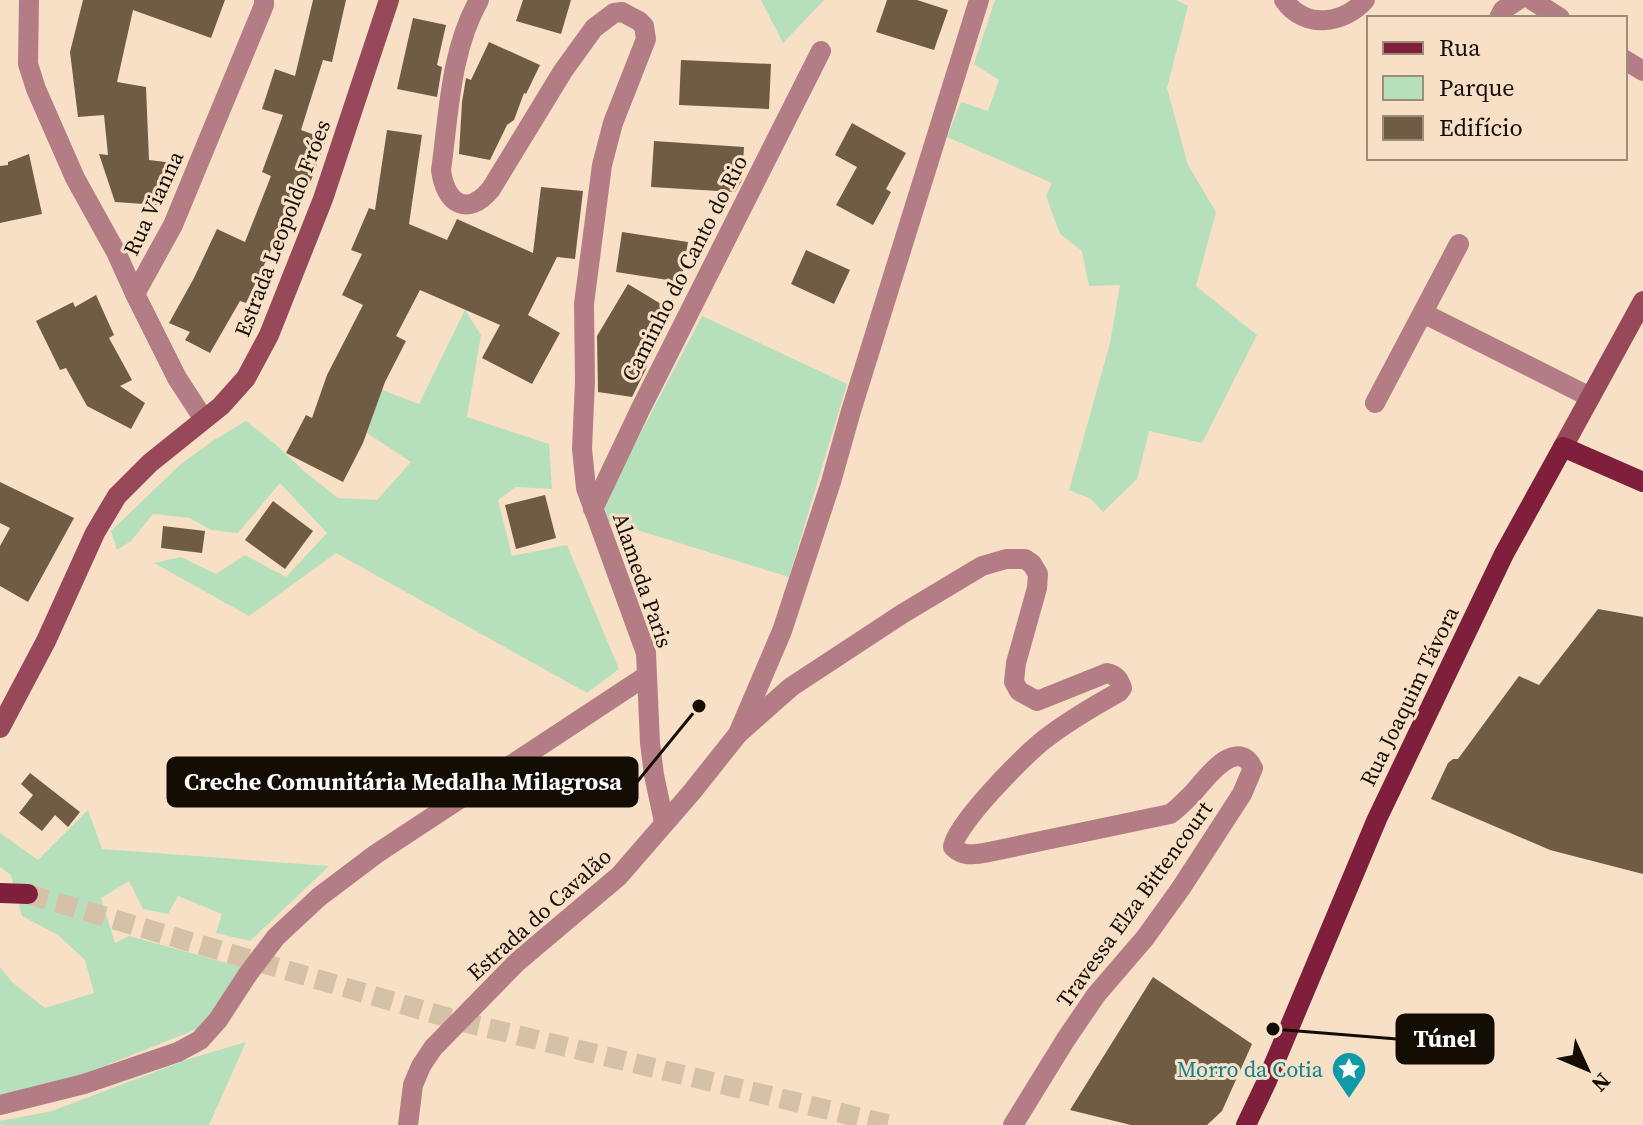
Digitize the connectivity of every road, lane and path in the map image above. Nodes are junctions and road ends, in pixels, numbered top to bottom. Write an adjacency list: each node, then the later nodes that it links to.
1 (29, 0): 14 (street)
2 (264, 0): 14 (street, Rua Vianna)
3 (389, 0): 19 (street, Estrada Leopoldo Fróes)
4 (479, 0): 22 (street, Alameda Paris)
5 (979, 0): 25 (street)
6 (1284, 0): 7 (street)
7 (1365, 0)
8 (1518, 0): 10 (street)
9 (1532, 0): 11 (street)
10 (1500, 16)
11 (1557, 16)
12 (821, 51): 22 (street, Caminho do Canto do Rio)
13 (1459, 244): 16 (street)
14 (135, 294): 19 (street)
15 (1643, 301): 17 (street, Rua Joaquim Távora)
16 (1423, 313): 17 (street); 18 (street)
17 (1590, 397): 20 (street, Rua Joaquim Távora)
18 (1375, 403)
19 (203, 418): 24 (street, Estrada Leopoldo Fróes)
20 (1563, 447): 21 (main road); 32 (main road, Rua Joaquim Távora)
21 (1643, 482)
22 (593, 509): 23 (street, Alameda Paris)
23 (646, 676): 26 (street, Alameda Paris); 29 (street)
24 (0, 728)
25 (738, 734): 26 (street); 31 (street, Travessa Elza Bittencourt)
26 (664, 822): 30 (street, Estrada do Cavalão)
27 (0, 893): 28 (main road)
28 (28, 894)
29 (0, 1105)
30 (408, 1125)
31 (1013, 1125)
32 (1246, 1125)

